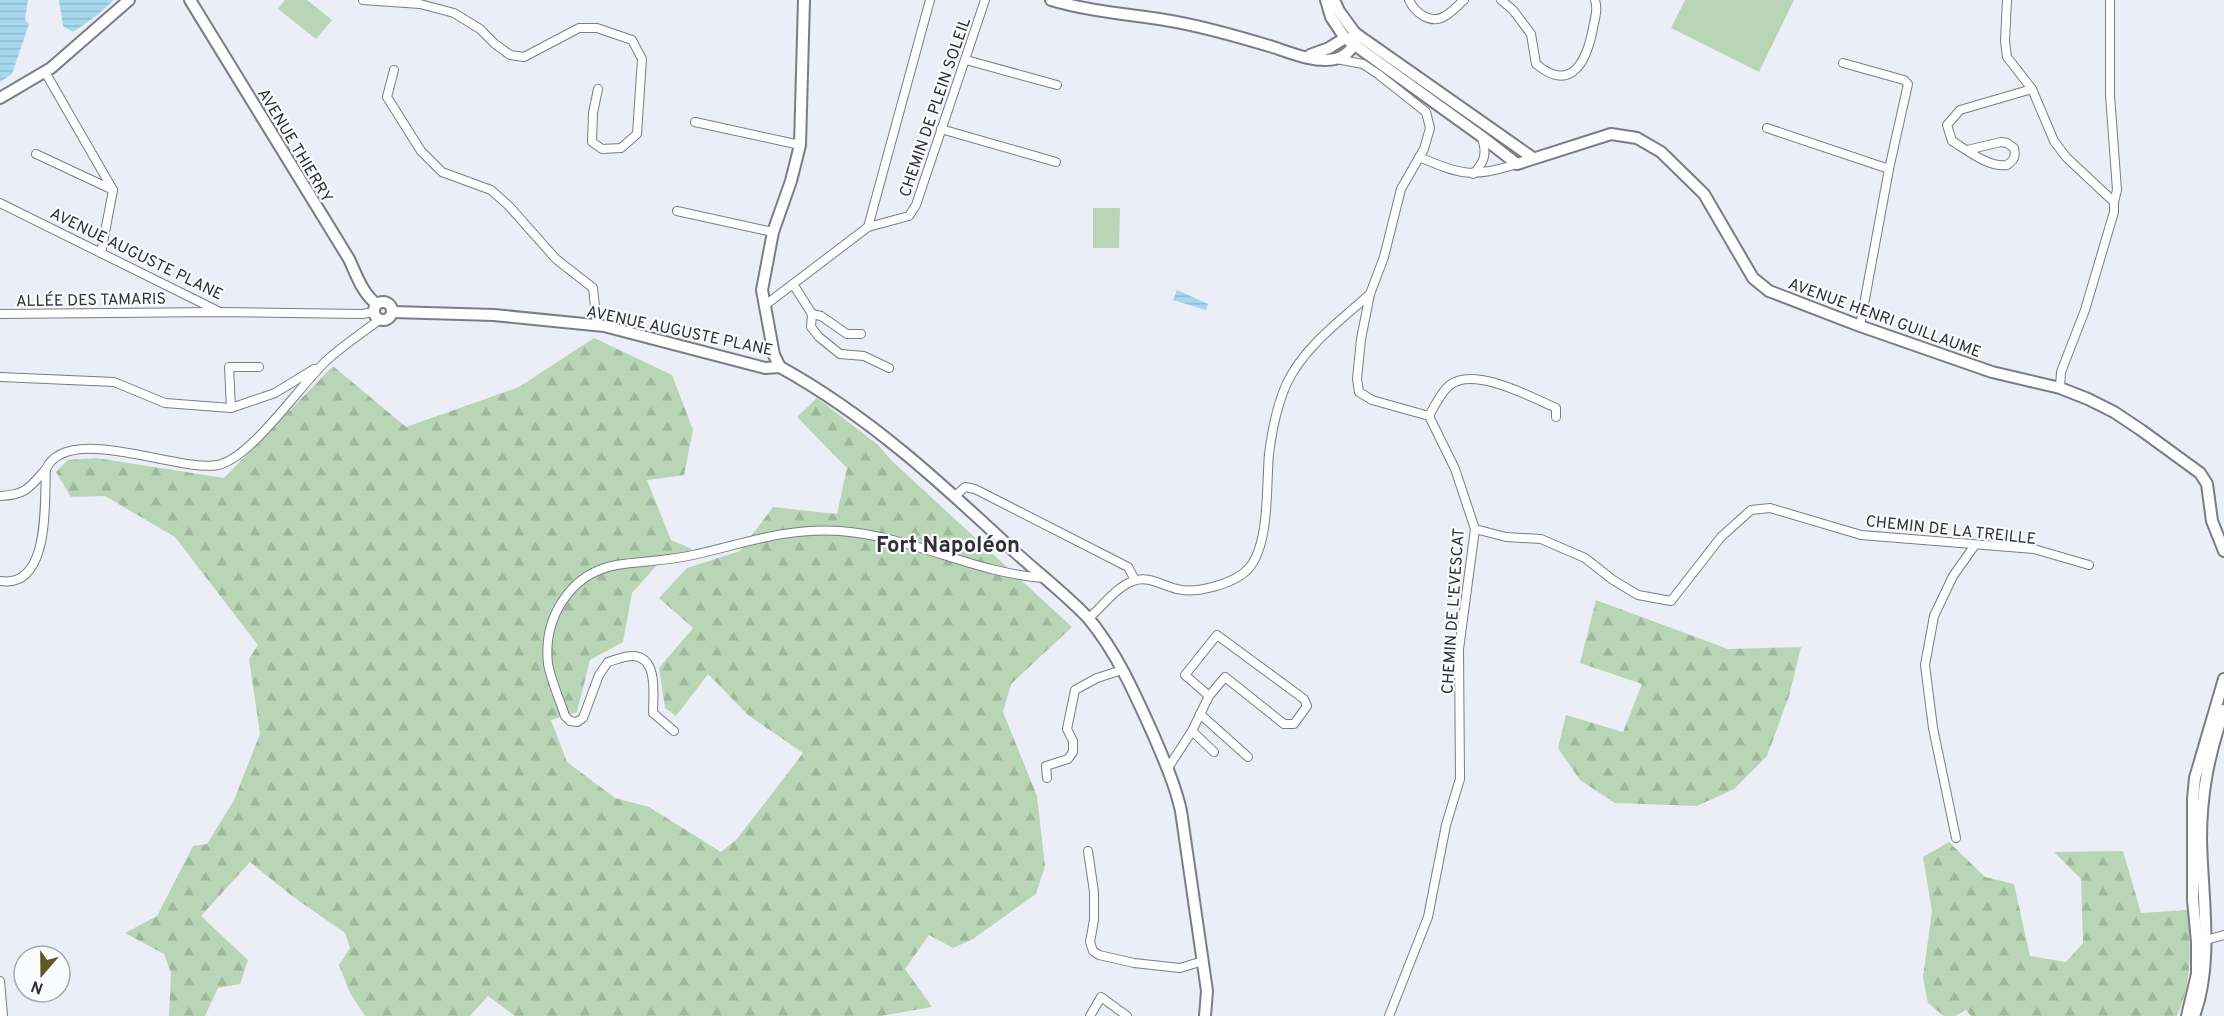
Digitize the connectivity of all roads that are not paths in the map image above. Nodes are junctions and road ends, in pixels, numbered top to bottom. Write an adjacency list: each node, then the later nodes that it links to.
1 (129, 0): 22 (street)
2 (190, 0): 51 (street, AVENUE THIERRY)
3 (363, 0): 24 (street)
4 (804, 0): 31 (street)
5 (930, 0): 44 (street)
6 (985, 0): 19 (street, CHEMIN DE PLEIN SOLEIL)
7 (1052, 0): 17 (street)
8 (1326, 0): 16 (street)
9 (1334, 0): 16 (street)
10 (1409, 0): 11 (street)
11 (1464, 0)
12 (1500, 0): 13 (street)
13 (1595, 0)
14 (2007, 0): 25 (street)
15 (2110, 0): 41 (street)
16 (1353, 39): 17 (street); 18 (street); 30 (street); 35 (street)
17 (1307, 56): 18 (street)
18 (1336, 59): 34 (street)
19 (966, 60): 23 (street); 29 (street, CHEMIN DE PLEIN SOLEIL)
20 (1843, 63): 38 (street)
21 (394, 70): 55 (street)
22 (45, 72): 26 (street); 40 (street)
23 (1057, 85)
24 (598, 89)
25 (2031, 89): 32 (street); 41 (street)
26 (0, 98)
27 (695, 122): 31 (street)
28 (1767, 128): 38 (street)
29 (941, 129): 36 (street); 44 (street, CHEMIN DE PLEIN SOLEIL)
30 (1481, 136): 37 (street); 39 (street)
31 (800, 145): 45 (street)
32 (1967, 150): 32 (street)
33 (36, 154): 40 (street)
34 (1419, 157): 39 (street, AVENUE HENRI GUILLAUME); 48 (street)
35 (1533, 158): 37 (street, AVENUE HENRI GUILLAUME); 56 (street, AVENUE HENRI GUILLAUME)
36 (1056, 162)
37 (1517, 164): 39 (street, AVENUE HENRI GUILLAUME)
38 (1890, 170): 56 (street)
39 (1473, 174)
40 (113, 190): 46 (street)
41 (2114, 202): 63 (street)
42 (0, 203): 46 (street, AVENUE AUGUSTE PLANE)
43 (677, 211): 45 (street)
44 (868, 227): 47 (street)
45 (774, 232): 49 (street)
46 (101, 253): 50 (street, AVENUE AUGUSTE PLANE)
47 (793, 284): 49 (street); 54 (street)
48 (1370, 294): 65 (street); 75 (street)
49 (764, 306): 60 (street)
50 (219, 312): 51 (street, AVENUE AUGUSTE PLANE); 53 (street, ALLÉE DES TAMARIS)
51 (377, 312): 52 (street); 52 (street); 58 (street)
52 (393, 312): 55 (street, AVENUE AUGUSTE PLANE)
53 (0, 314)
54 (812, 314): 57 (street); 61 (street)
55 (597, 326): 60 (street, AVENUE AUGUSTE PLANE)
56 (1860, 326): 63 (street, AVENUE HENRI GUILLAUME)
57 (861, 334)
58 (323, 363): 64 (street); 67 (street)
59 (259, 367): 64 (street)
60 (780, 367): 69 (street)
61 (890, 368)
62 (0, 377): 64 (street)
63 (2060, 388): 72 (street, AVENUE HENRI GUILLAUME)
64 (231, 408)
65 (1429, 416): 66 (street); 70 (street, CHEMIN DE L'EVESCAT)
66 (1556, 417)
67 (46, 470): 68 (street); 76 (street)
68 (0, 496)
69 (955, 496): 74 (street); 75 (street)
70 (1475, 529): 71 (street, CHEMIN DE LA TREILLE); 99 (street, CHEMIN DE L'EVESCAT)
71 (1975, 545): 73 (street, CHEMIN DE LA TREILLE); 89 (street)
72 (2223, 548)
73 (2089, 565)
74 (1044, 578): 77 (street); 83 (street)
75 (1135, 580): 77 (street)
76 (0, 581)
77 (1088, 619): 78 (street)
78 (1122, 670): 87 (street); 88 (street)
79 (2224, 679): 92 (street)
80 (1209, 696): 80 (street); 82 (street)
81 (2224, 710): 92 (street)
82 (1200, 714): 84 (street); 86 (street)
83 (674, 731)
84 (1192, 731): 85 (street); 87 (street)
85 (1214, 752)
86 (1248, 757)
87 (1168, 768): 93 (street)
88 (1047, 778)
89 (1956, 838)
90 (1088, 851): 93 (street)
91 (2224, 935): 92 (street)
92 (2201, 942): 100 (street); 101 (street)
93 (1203, 961): 98 (street)
94 (0, 981): 95 (street)
95 (3, 1016)
96 (1090, 1016): 97 (street)
97 (1128, 1016)
98 (1205, 1016)
99 (1389, 1016)
100 (2187, 1016)
101 (2194, 1016)

